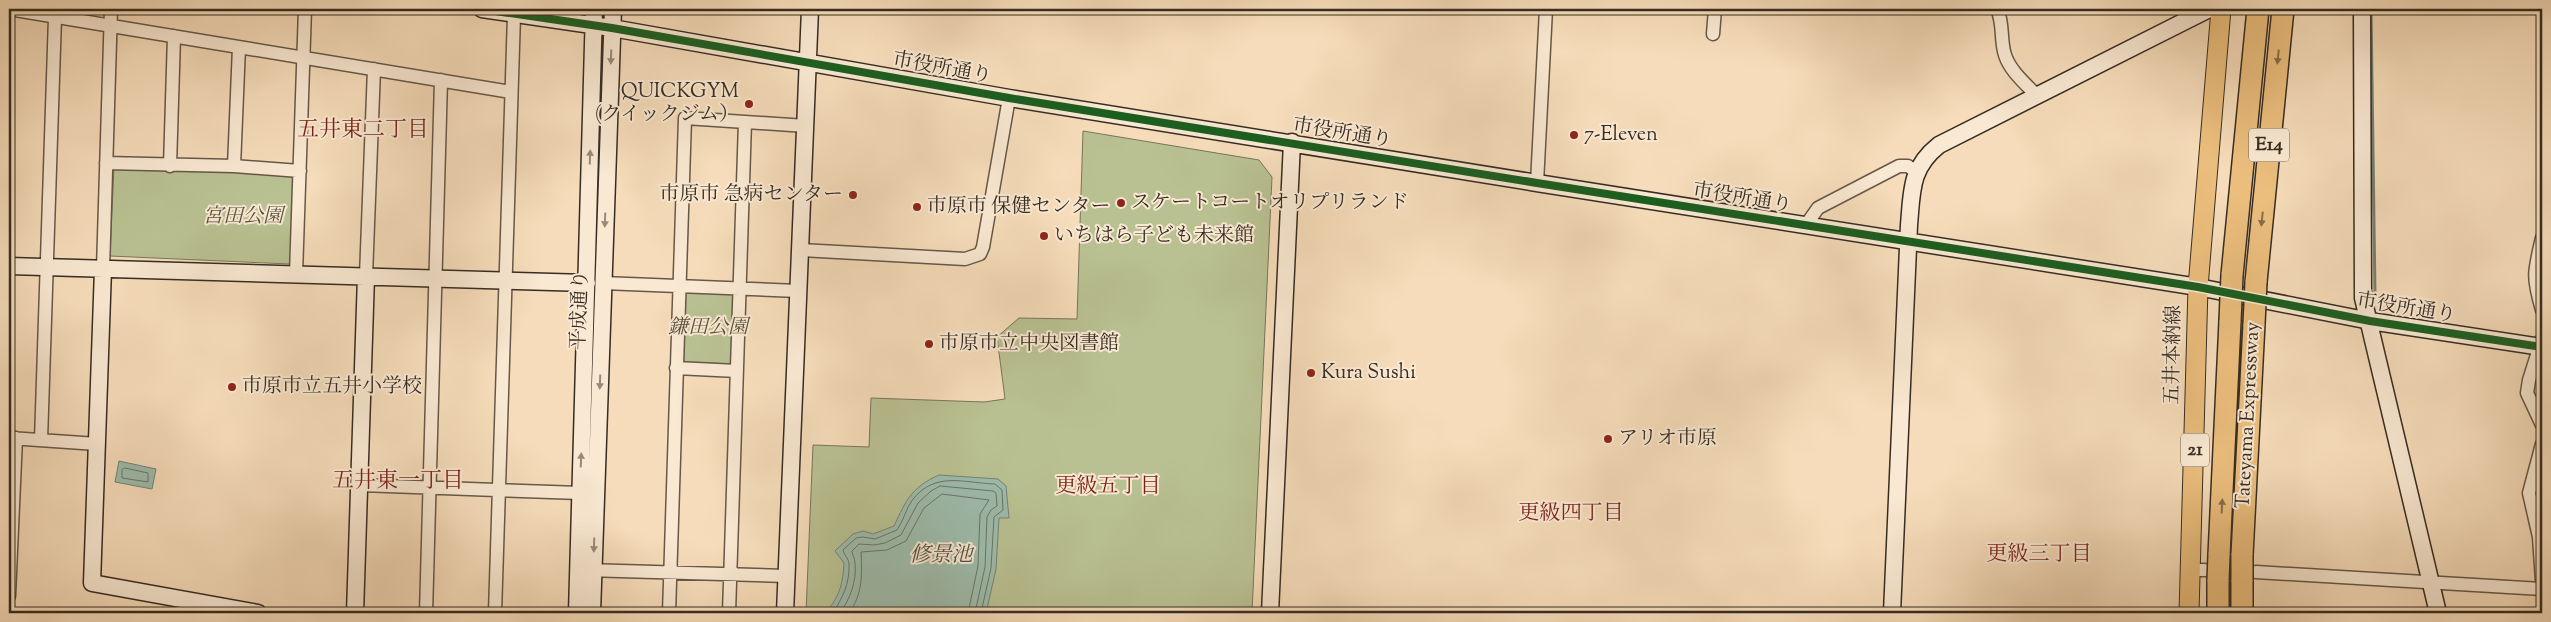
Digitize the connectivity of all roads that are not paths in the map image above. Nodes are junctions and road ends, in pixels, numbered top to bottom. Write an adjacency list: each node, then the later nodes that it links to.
1 (9, 9): 17 (street)
2 (111, 9): 19 (street)
3 (306, 9): 24 (street)
4 (482, 9): 16 (street, 市役所通り)
5 (594, 9): 18 (street, 平成通り)
6 (612, 9): 20 (street, 平成通り)
7 (810, 9): 25 (street)
8 (1546, 9): 39 (street)
9 (1715, 9): 21 (street)
10 (1997, 9): 29 (street)
11 (2209, 9): 29 (street)
12 (2221, 9): 53 (main road, 五井本納線 / 21)
13 (2258, 9): 75 (highway, Tateyama Expressway / E14, one-way to 13, bridge)
14 (2282, 9): 56 (highway, Tateyama Expressway / E14, one-way to 56)
15 (2362, 9): 58 (street)
16 (514, 15): 18 (street, 市役所通り); 28 (street)
17 (55, 16): 19 (street); 45 (street)
18 (594, 25): 20 (street, 市役所通り); 51 (street, 平成通り, one-way to 18)
19 (111, 26): 22 (street); 34 (street)
20 (612, 28): 25 (street, 市役所通り); 51 (street, 平成通り, one-way to 51)
21 (1713, 34)
22 (174, 36): 23 (street); 35 (street)
23 (239, 46): 24 (street); 36 (street)
24 (304, 57): 26 (street); 37 (street)
25 (808, 62): 30 (street, 市役所通り); 32 (street)
26 (374, 68): 27 (street); 48 (street)
27 (442, 80): 28 (street); 49 (street)
28 (511, 92): 50 (street)
29 (2037, 96): 38 (street)
30 (1008, 98): 33 (street, 市役所通り); 43 (street)
31 (745, 122): 32 (street); 52 (street); 54 (street)
32 (806, 126): 43 (street)
33 (1292, 142): 39 (street, 市役所通り); 92 (street)
34 (106, 163): 35 (street); 46 (street)
35 (170, 166): 36 (street)
36 (234, 166): 37 (street)
37 (300, 171): 47 (street)
38 (1916, 172): 40 (street); 42 (street)
39 (1537, 183): 40 (street, 市役所通り)
40 (1806, 225): 42 (street, 市役所通り)
41 (2542, 238): 57 (street)
42 (1909, 243): 53 (street, 市役所通り); 93 (street)
43 (801, 250): 55 (street)
44 (9, 266): 45 (street)
45 (46, 266): 46 (street); 65 (street)
46 (103, 269): 47 (street); 66 (street)
47 (296, 274): 48 (street)
48 (366, 276): 49 (street); 68 (street)
49 (436, 279): 50 (street); 69 (street)
50 (506, 281): 51 (street); 70 (street)
51 (595, 283): 52 (street); 71 (street, 平成通り, one-way to 51); 73 (street, 平成通り, one-way to 73)
52 (679, 286): 54 (street); 61 (street)
53 (2198, 287): 56 (street, 市役所通り); 75 (main road, 五井本納線 / 21)
54 (741, 288): 55 (street); 62 (street)
55 (798, 291): 77 (street)
56 (2261, 291): 58 (street, 市役所通り); 78 (highway, Tateyama Expressway / E14, bridge)
57 (2542, 310)
58 (2370, 321): 60 (street, 市役所通り); 80 (street)
59 (2542, 340): 60 (street)
60 (2542, 347): 63 (street)
61 (676, 368): 62 (street); 74 (street)
62 (737, 371): 76 (street)
63 (2542, 425)
64 (12, 438): 65 (street); 72 (street)
65 (41, 440): 66 (street)
66 (97, 444): 83 (street)
67 (2542, 444): 79 (street)
68 (360, 485): 69 (street); 84 (street)
69 (429, 487): 70 (street); 85 (street)
70 (499, 490): 71 (street); 86 (street)
71 (580, 493): 73 (street, 平成通り)
72 (11, 518): 82 (street)
73 (586, 570): 74 (street); 87 (street, 平成通り); 88 (street, 平成通り)
74 (670, 573): 76 (street); 89 (street)
75 (2205, 573): 94 (main road, 五井本納線 / 21); 95 (highway, Tateyama Expressway / E14)
76 (730, 574): 77 (street); 90 (street)
77 (786, 576): 91 (street)
78 (2249, 576): 80 (street); 96 (highway, Tateyama Expressway / E14)
79 (2542, 581)
80 (2430, 582): 81 (street); 97 (street)
81 (2542, 589)
82 (9, 596)
83 (251, 613)
84 (355, 613)
85 (426, 613)
86 (495, 613)
87 (577, 613)
88 (592, 613)
89 (669, 613)
90 (729, 613)
91 (785, 613)
92 (1270, 613)
93 (1892, 613)
94 (2189, 613)
95 (2218, 613)
96 (2242, 613)
97 (2438, 613)

